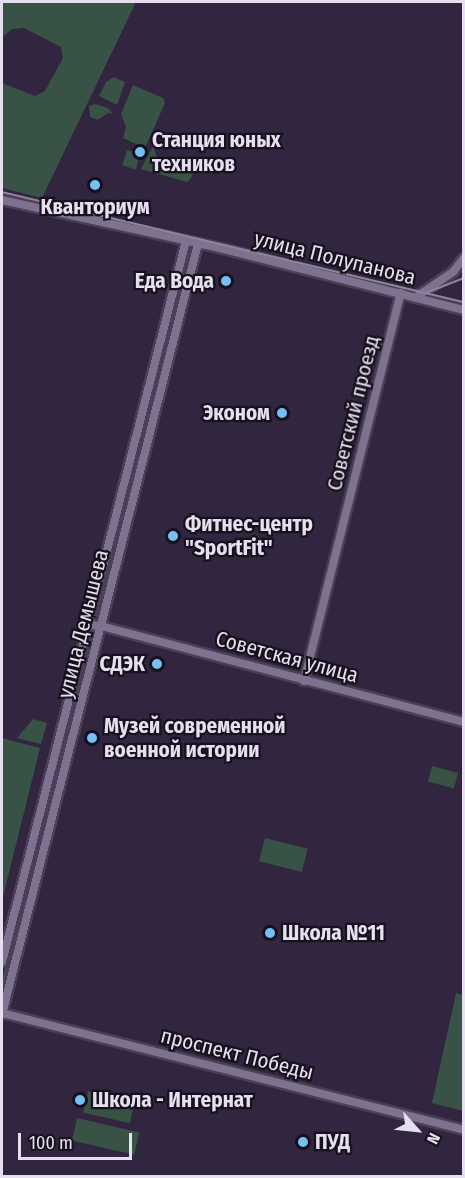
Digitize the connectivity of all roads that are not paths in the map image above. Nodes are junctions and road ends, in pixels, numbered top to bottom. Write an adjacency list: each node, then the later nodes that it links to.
1 (2, 200): 2 (street)
2 (186, 241): 3 (street, улица Полупанова); 8 (street, улица Демышева)
3 (198, 244): 5 (street, улица Полупанова); 9 (street, улица Демышева)
4 (464, 258): 6 (street)
5 (401, 293): 6 (street, улица Полупанова); 12 (street, Советский проезд)
6 (416, 297): 7 (street, улица Полупанова)
7 (464, 310)
8 (160, 345): 9 (street); 10 (street, улица Демышева)
9 (172, 348): 11 (street, улица Демышева)
10 (89, 625): 11 (street, Советская улица); 14 (street, улица Демышева)
11 (101, 626): 12 (street, Советская улица); 15 (street, улица Демышева)
12 (304, 681): 13 (street, Советская улица)
13 (464, 722)
14 (2, 963)
15 (2, 1014): 16 (street, проспект Победы)
16 (464, 1131)

